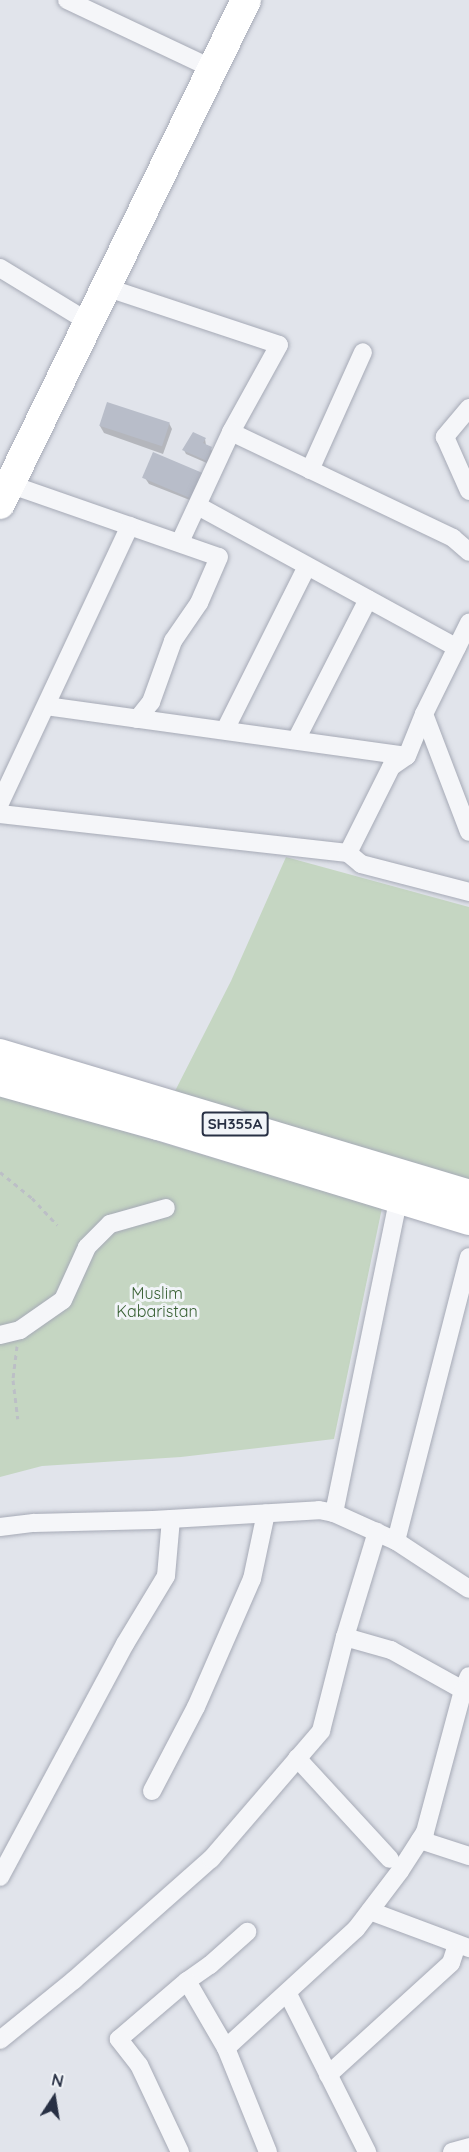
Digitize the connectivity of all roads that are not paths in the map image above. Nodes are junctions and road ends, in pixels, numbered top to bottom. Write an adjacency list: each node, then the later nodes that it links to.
1 (67, 0): 3 (street)
2 (246, 0): 3 (main road)
3 (213, 69): 5 (main road)
4 (0, 268): 6 (street)
5 (108, 288): 6 (main road); 9 (street)
6 (90, 323): 12 (main road)
7 (363, 352): 10 (street)
8 (469, 408): 11 (street)
9 (231, 432): 10 (street); 13 (street)
10 (310, 470): 16 (street)
11 (469, 490)
12 (4, 494): 14 (street)
13 (198, 506): 15 (street); 17 (street)
14 (130, 526): 15 (street); 21 (street)
15 (180, 542): 23 (street)
16 (469, 552)
17 (307, 566): 18 (street); 24 (street)
18 (368, 599): 20 (street); 25 (street)
19 (469, 623): 20 (street)
20 (457, 648): 22 (street)
21 (46, 706): 23 (street); 27 (street)
22 (424, 714): 26 (street); 29 (street)
23 (137, 719): 24 (street)
24 (225, 730): 25 (street)
25 (296, 740): 26 (street)
26 (407, 756): 30 (street)
27 (0, 803)
28 (0, 814): 30 (street)
29 (469, 832)
30 (348, 853): 31 (street)
31 (469, 892)
32 (0, 1054): 34 (main road, SH355A)
33 (0, 1081): 34 (main road, SH355A)
34 (103, 1097): 35 (main road, SH355A); 36 (main road, SH355A)
35 (469, 1195)
36 (399, 1197): 38 (main road, SH355A); 42 (street)
37 (166, 1208): 40 (street)
38 (469, 1221)
39 (469, 1257): 46 (street)
40 (0, 1335)
41 (266, 1513): 42 (street); 43 (street); 51 (street)
42 (333, 1513): 45 (street)
43 (171, 1519): 44 (street); 55 (street)
44 (0, 1527)
45 (376, 1532): 46 (street); 48 (street)
46 (396, 1541): 47 (street)
47 (468, 1586)
48 (345, 1637): 49 (street); 50 (street)
49 (467, 1686): 52 (street)
50 (297, 1758): 54 (street); 61 (street)
51 (152, 1791)
52 (420, 1840): 53 (street); 56 (street)
53 (469, 1856)
54 (390, 1859)
55 (0, 1877)
56 (370, 1911): 58 (street); 60 (street)
57 (247, 1932): 59 (street)
58 (463, 1946): 63 (street)
59 (187, 1982): 62 (street); 64 (street)
60 (288, 1994): 62 (street); 63 (street)
61 (0, 2040)
62 (226, 2048): 65 (street)
63 (328, 2075): 66 (street)
64 (180, 2152)
65 (268, 2152)
66 (367, 2152)

